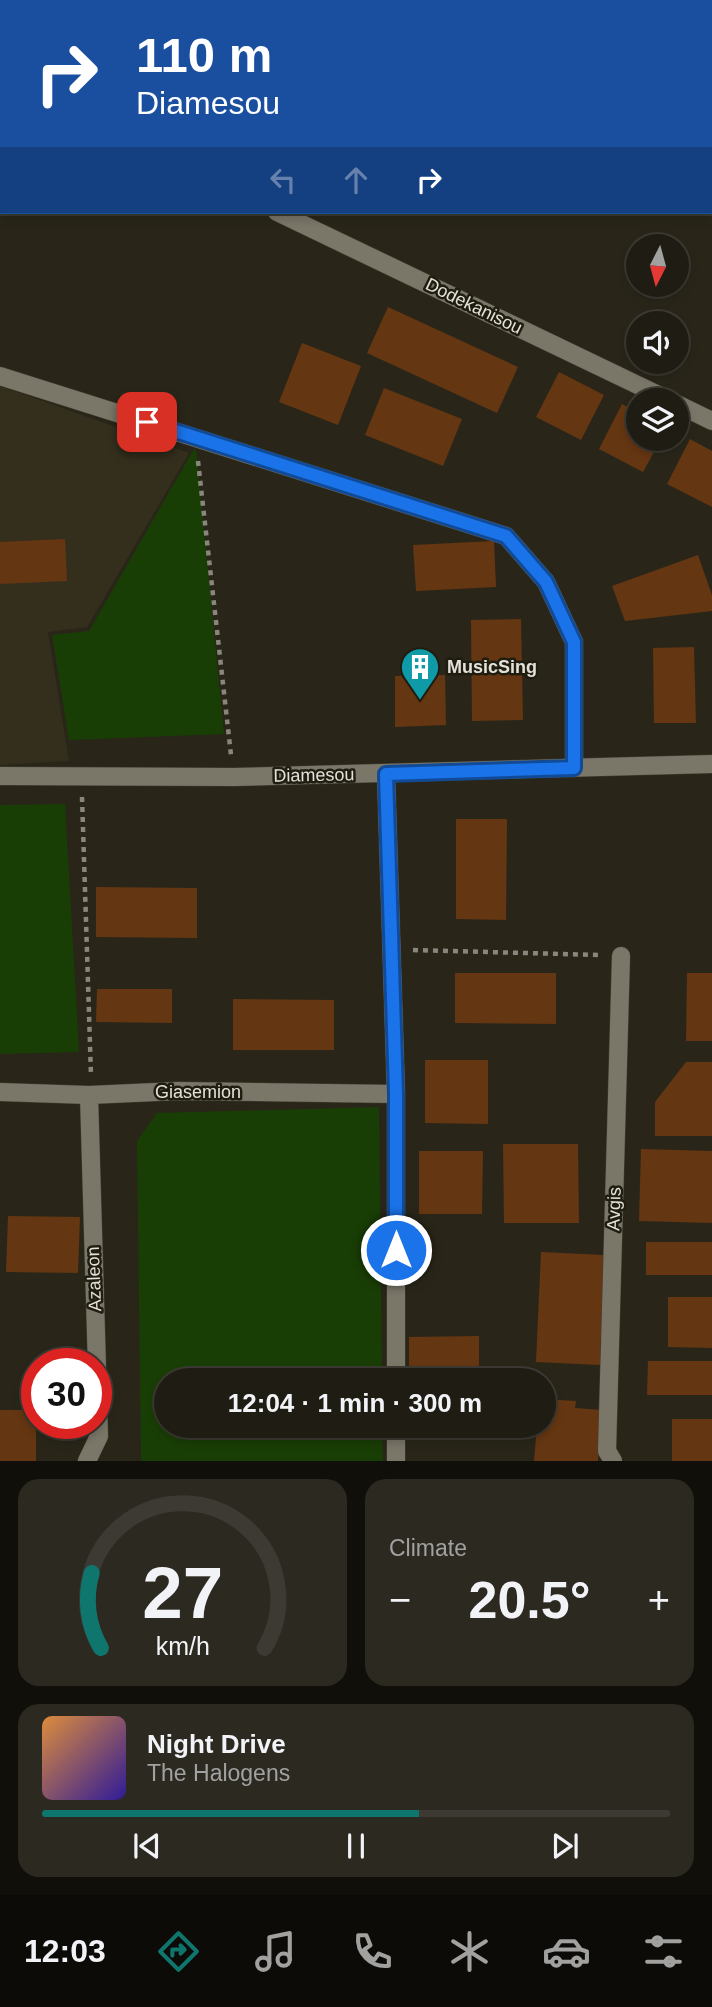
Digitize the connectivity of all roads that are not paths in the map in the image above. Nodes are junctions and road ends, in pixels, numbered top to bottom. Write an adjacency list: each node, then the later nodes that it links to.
1 (281, 214): 3 (street, Dodekanisou)
2 (0, 376): 7 (street)
3 (644, 388)
4 (689, 410): 5 (street)
5 (712, 421)
6 (712, 764): 7 (street, Diamesou)
7 (574, 768): 8 (street, Diamesou)
8 (386, 774): 9 (street, Diamesou); 12 (street)
9 (0, 776)
10 (621, 956): 18 (street, Avgis)
11 (0, 1091): 13 (street, Giasemion)
12 (396, 1094): 13 (street, Giasemion); 14 (street)
13 (90, 1095): 16 (street, Azaleon)
14 (396, 1368)
15 (396, 1438): 17 (street)
16 (87, 1461)
17 (396, 1461)
18 (613, 1461)

